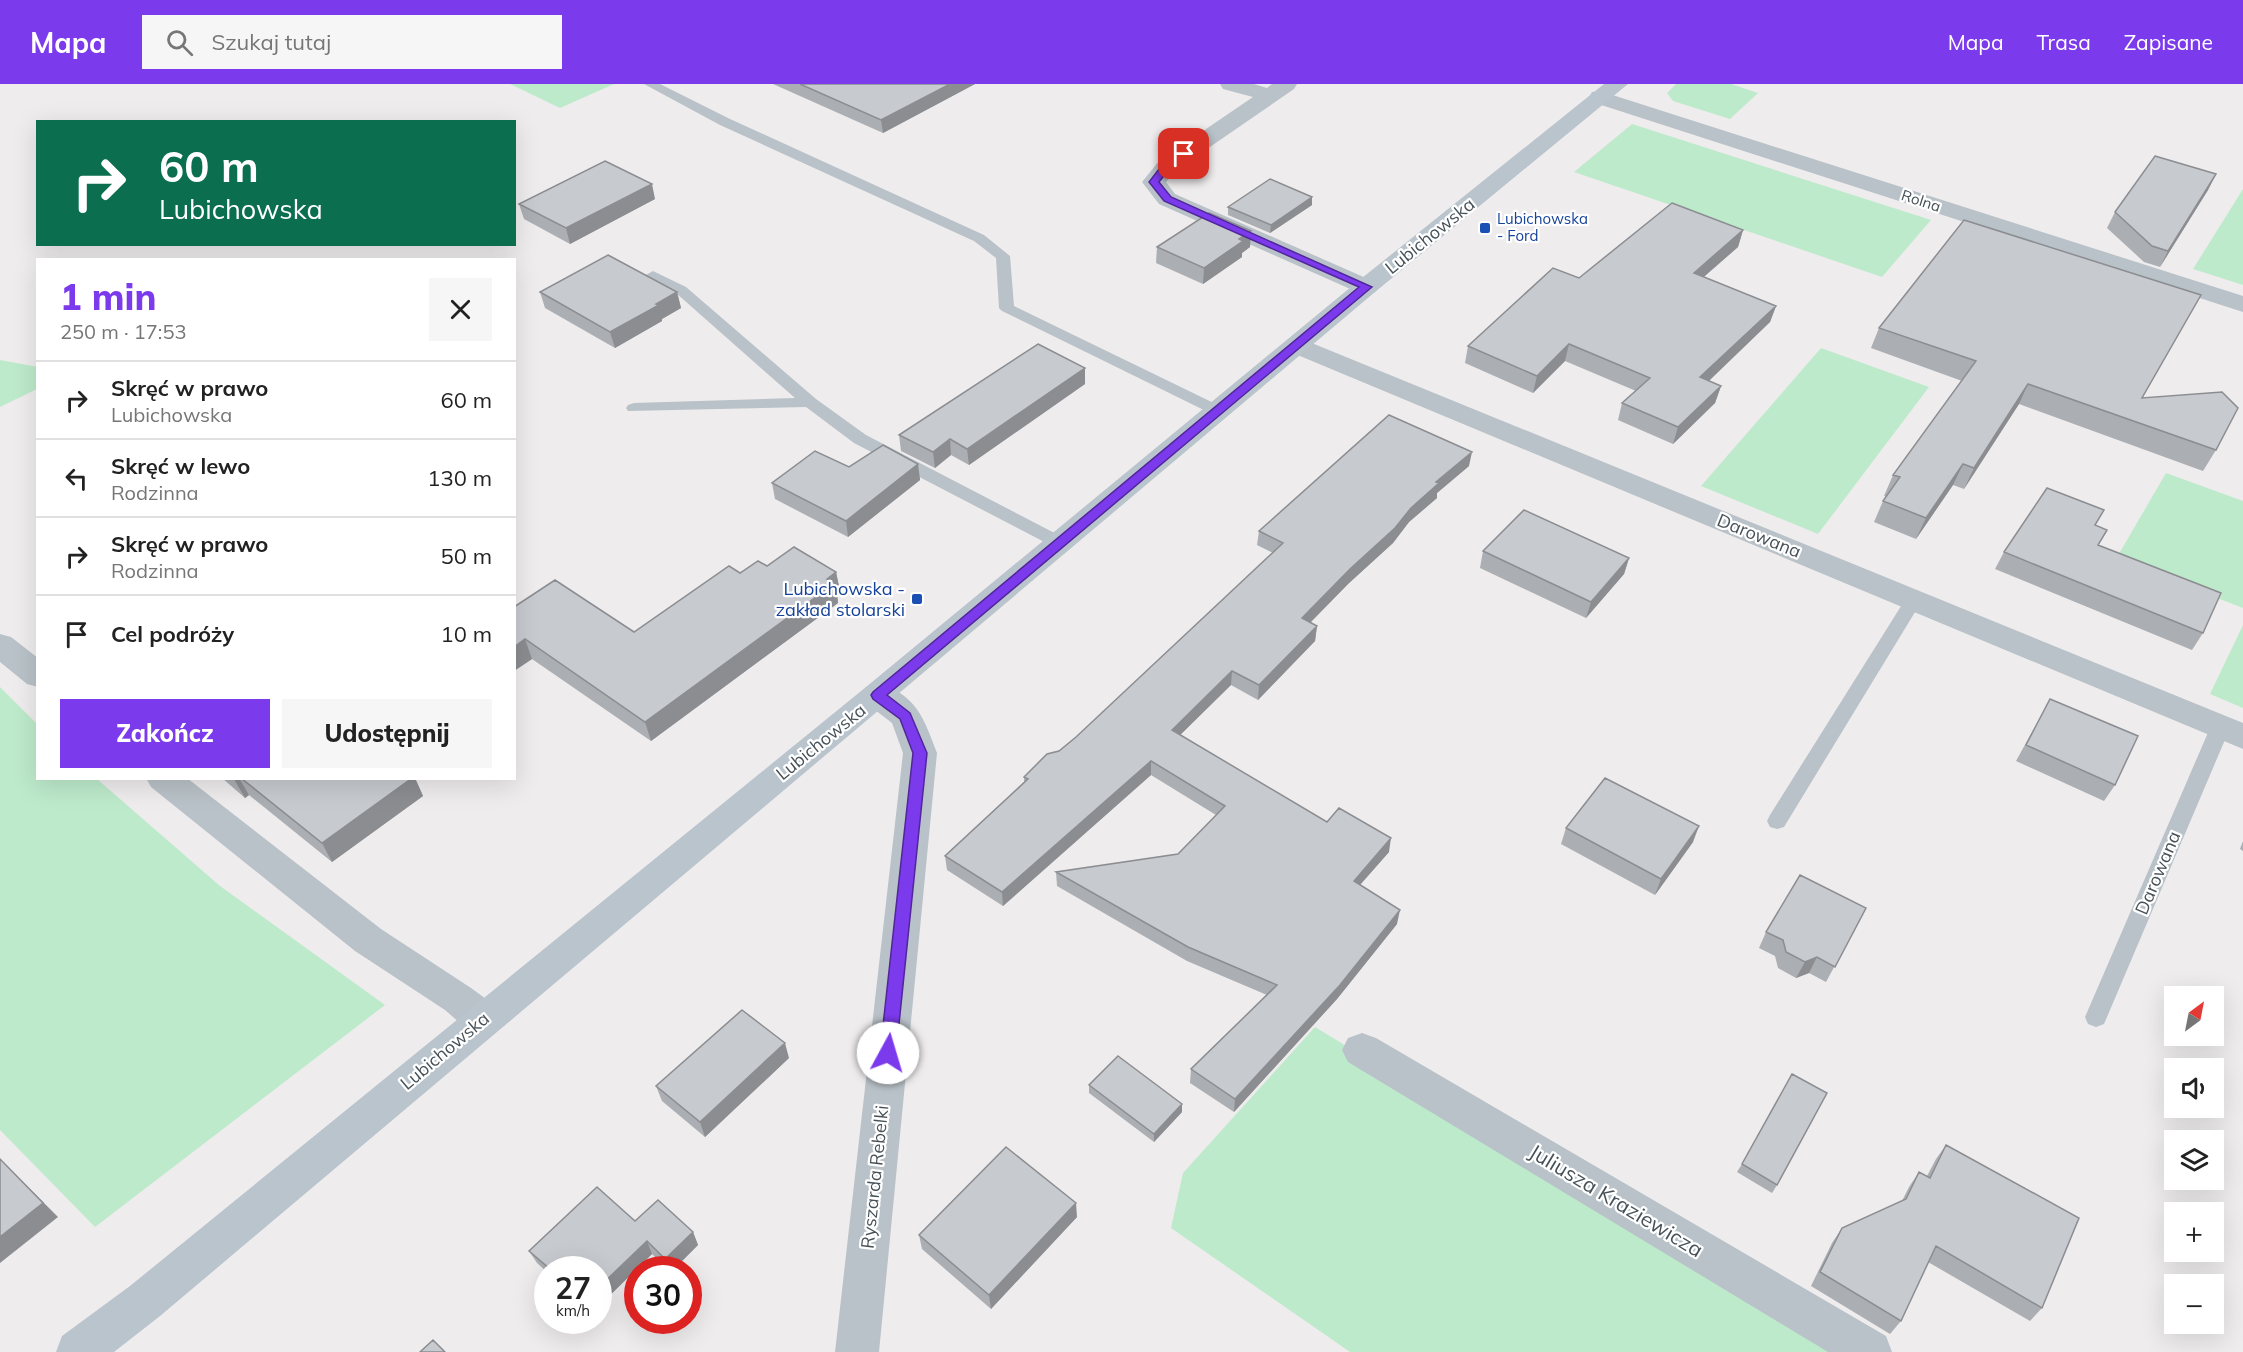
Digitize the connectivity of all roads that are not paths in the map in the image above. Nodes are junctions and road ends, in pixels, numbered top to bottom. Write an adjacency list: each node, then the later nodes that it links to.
1 (650, 84): 11 (lane)
2 (1231, 84): 3 (street)
3 (1277, 89): 6 (street)
4 (1609, 91): 6 (street, Lubichowska); 7 (street, Rolna)
5 (653, 275): 9 (lane)
6 (1366, 287): 8 (street, Lubichowska)
7 (2243, 304)
8 (1298, 345): 11 (street, Lubichowska); 13 (street, Darowana)
9 (810, 402): 10 (lane); 12 (lane)
10 (634, 408)
11 (1218, 411): 12 (street, Lubichowska)
12 (1060, 543): 16 (street, Lubichowska)
13 (1914, 599): 17 (street, Darowana); 19 (lane)
14 (0, 645): 15 (street)
15 (36, 674)
16 (878, 695): 21 (street, Lubichowska); 24 (street, Ryszarda Rebelki)
17 (2232, 732): 20 (lane, Darowana)
18 (167, 780): 21 (street)
19 (1777, 821)
20 (2096, 1017)
21 (483, 1019): 23 (street, Lubichowska)
22 (1362, 1050): 25 (street, Juliusza Kraziewicza)
23 (78, 1352)
24 (857, 1352)
25 (1870, 1352)

